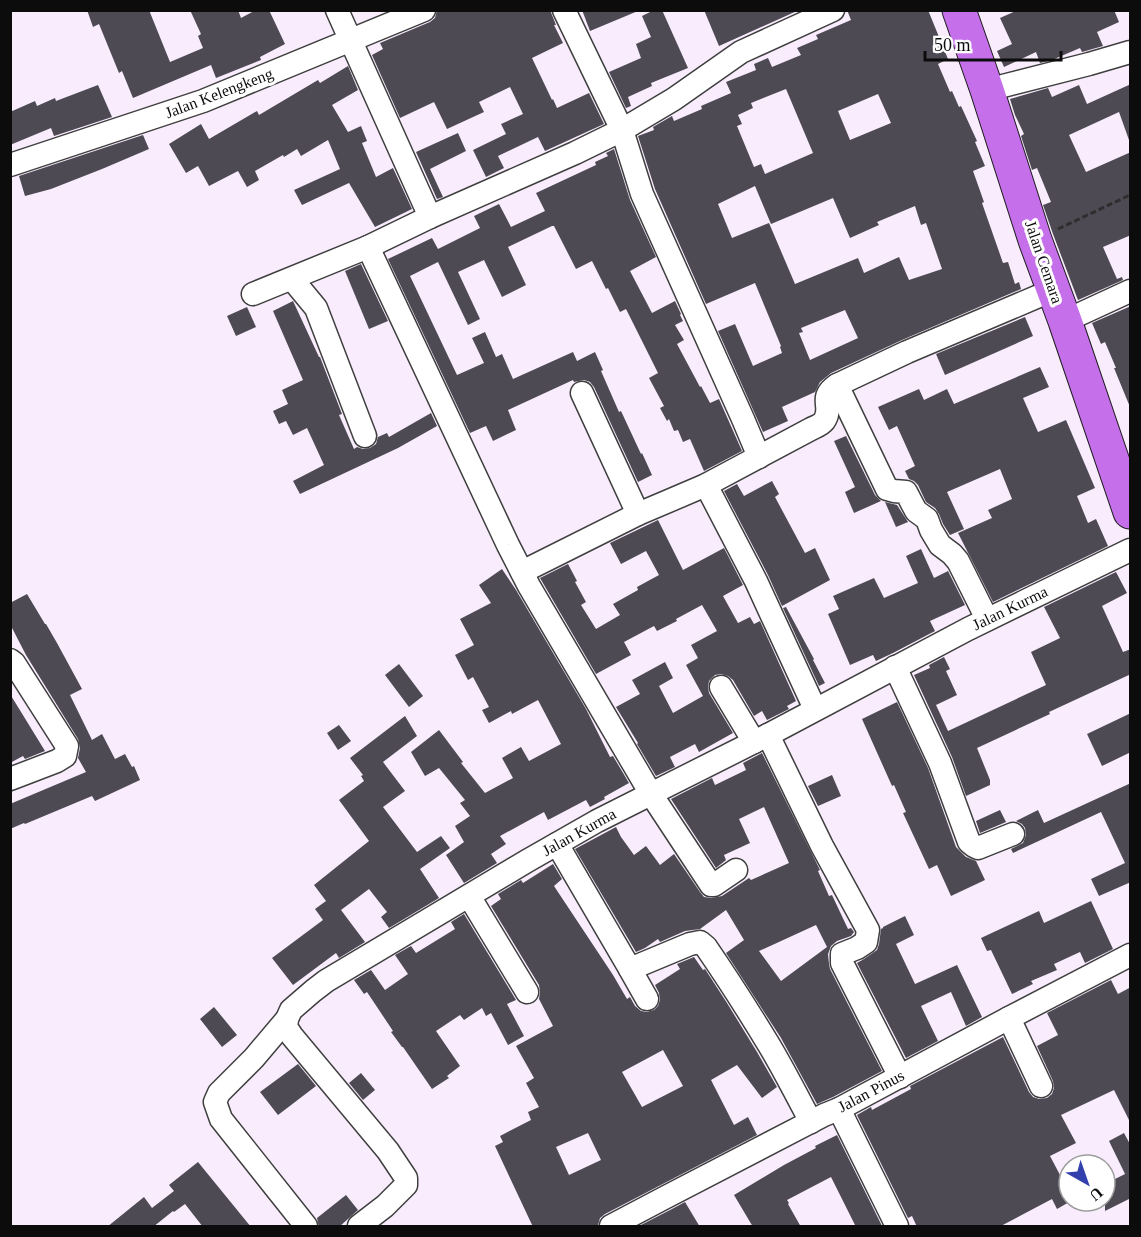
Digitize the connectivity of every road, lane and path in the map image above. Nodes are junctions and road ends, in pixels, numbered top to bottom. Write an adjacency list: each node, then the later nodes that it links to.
1 (337, 10): 6 (street)
2 (424, 10): 6 (street, Jalan Kelengkeng)
3 (564, 10): 9 (street)
4 (833, 10): 9 (street)
5 (959, 10): 8 (main road, Jalan Cemara)
6 (350, 40): 10 (street, Jalan Kelengkeng); 12 (street)
7 (1131, 52): 8 (street)
8 (987, 90): 13 (main road, Jalan Cemara)
9 (622, 130): 12 (street); 23 (street)
10 (10, 165)
11 (1131, 195): 13 (path)
12 (430, 217): 14 (street)
13 (1035, 240): 16 (main road, Jalan Cemara)
14 (368, 247): 15 (street); 28 (street)
15 (292, 279): 18 (street); 22 (street)
16 (1053, 290): 19 (main road, Jalan Cemara); 20 (street)
17 (1131, 291): 19 (street)
18 (253, 294)
19 (1065, 321): 25 (main road, Jalan Cemara)
20 (837, 385): 23 (street); 29 (street)
21 (582, 393): 26 (street)
22 (365, 436)
23 (759, 457): 24 (street)
24 (706, 485): 26 (street); 33 (street)
25 (1131, 512)
26 (638, 514): 28 (street)
27 (1131, 550): 29 (street, Jalan Kurma)
28 (522, 572): 36 (street)
29 (987, 620): 31 (street, Jalan Kurma)
30 (10, 660): 35 (street)
31 (895, 667): 33 (street, Jalan Kurma); 37 (street)
32 (720, 687): 34 (street)
33 (815, 709): 34 (street, Jalan Kurma)
34 (761, 738): 36 (street, Jalan Kurma); 47 (street)
35 (10, 779)
36 (651, 794): 38 (street, Jalan Kurma); 39 (street)
37 (1013, 834)
38 (557, 844): 40 (street, Jalan Kurma); 42 (street)
39 (736, 870)
40 (469, 896): 43 (street); 45 (street, Jalan Kurma)
41 (1131, 955): 46 (street, Jalan Pinus)
42 (630, 969): 44 (street); 50 (street)
43 (527, 992)
44 (647, 999)
45 (287, 1018): 52 (street, Jalan Kurma); 53 (street)
46 (1009, 1018): 47 (street, Jalan Pinus); 48 (street)
47 (900, 1077): 49 (street, Jalan Pinus)
48 (1041, 1086)
49 (839, 1109): 50 (street, Jalan Pinus); 54 (street)
50 (811, 1122): 51 (street, Jalan Pinus)
51 (622, 1224)
52 (306, 1227)
53 (359, 1227)
54 (897, 1227)

